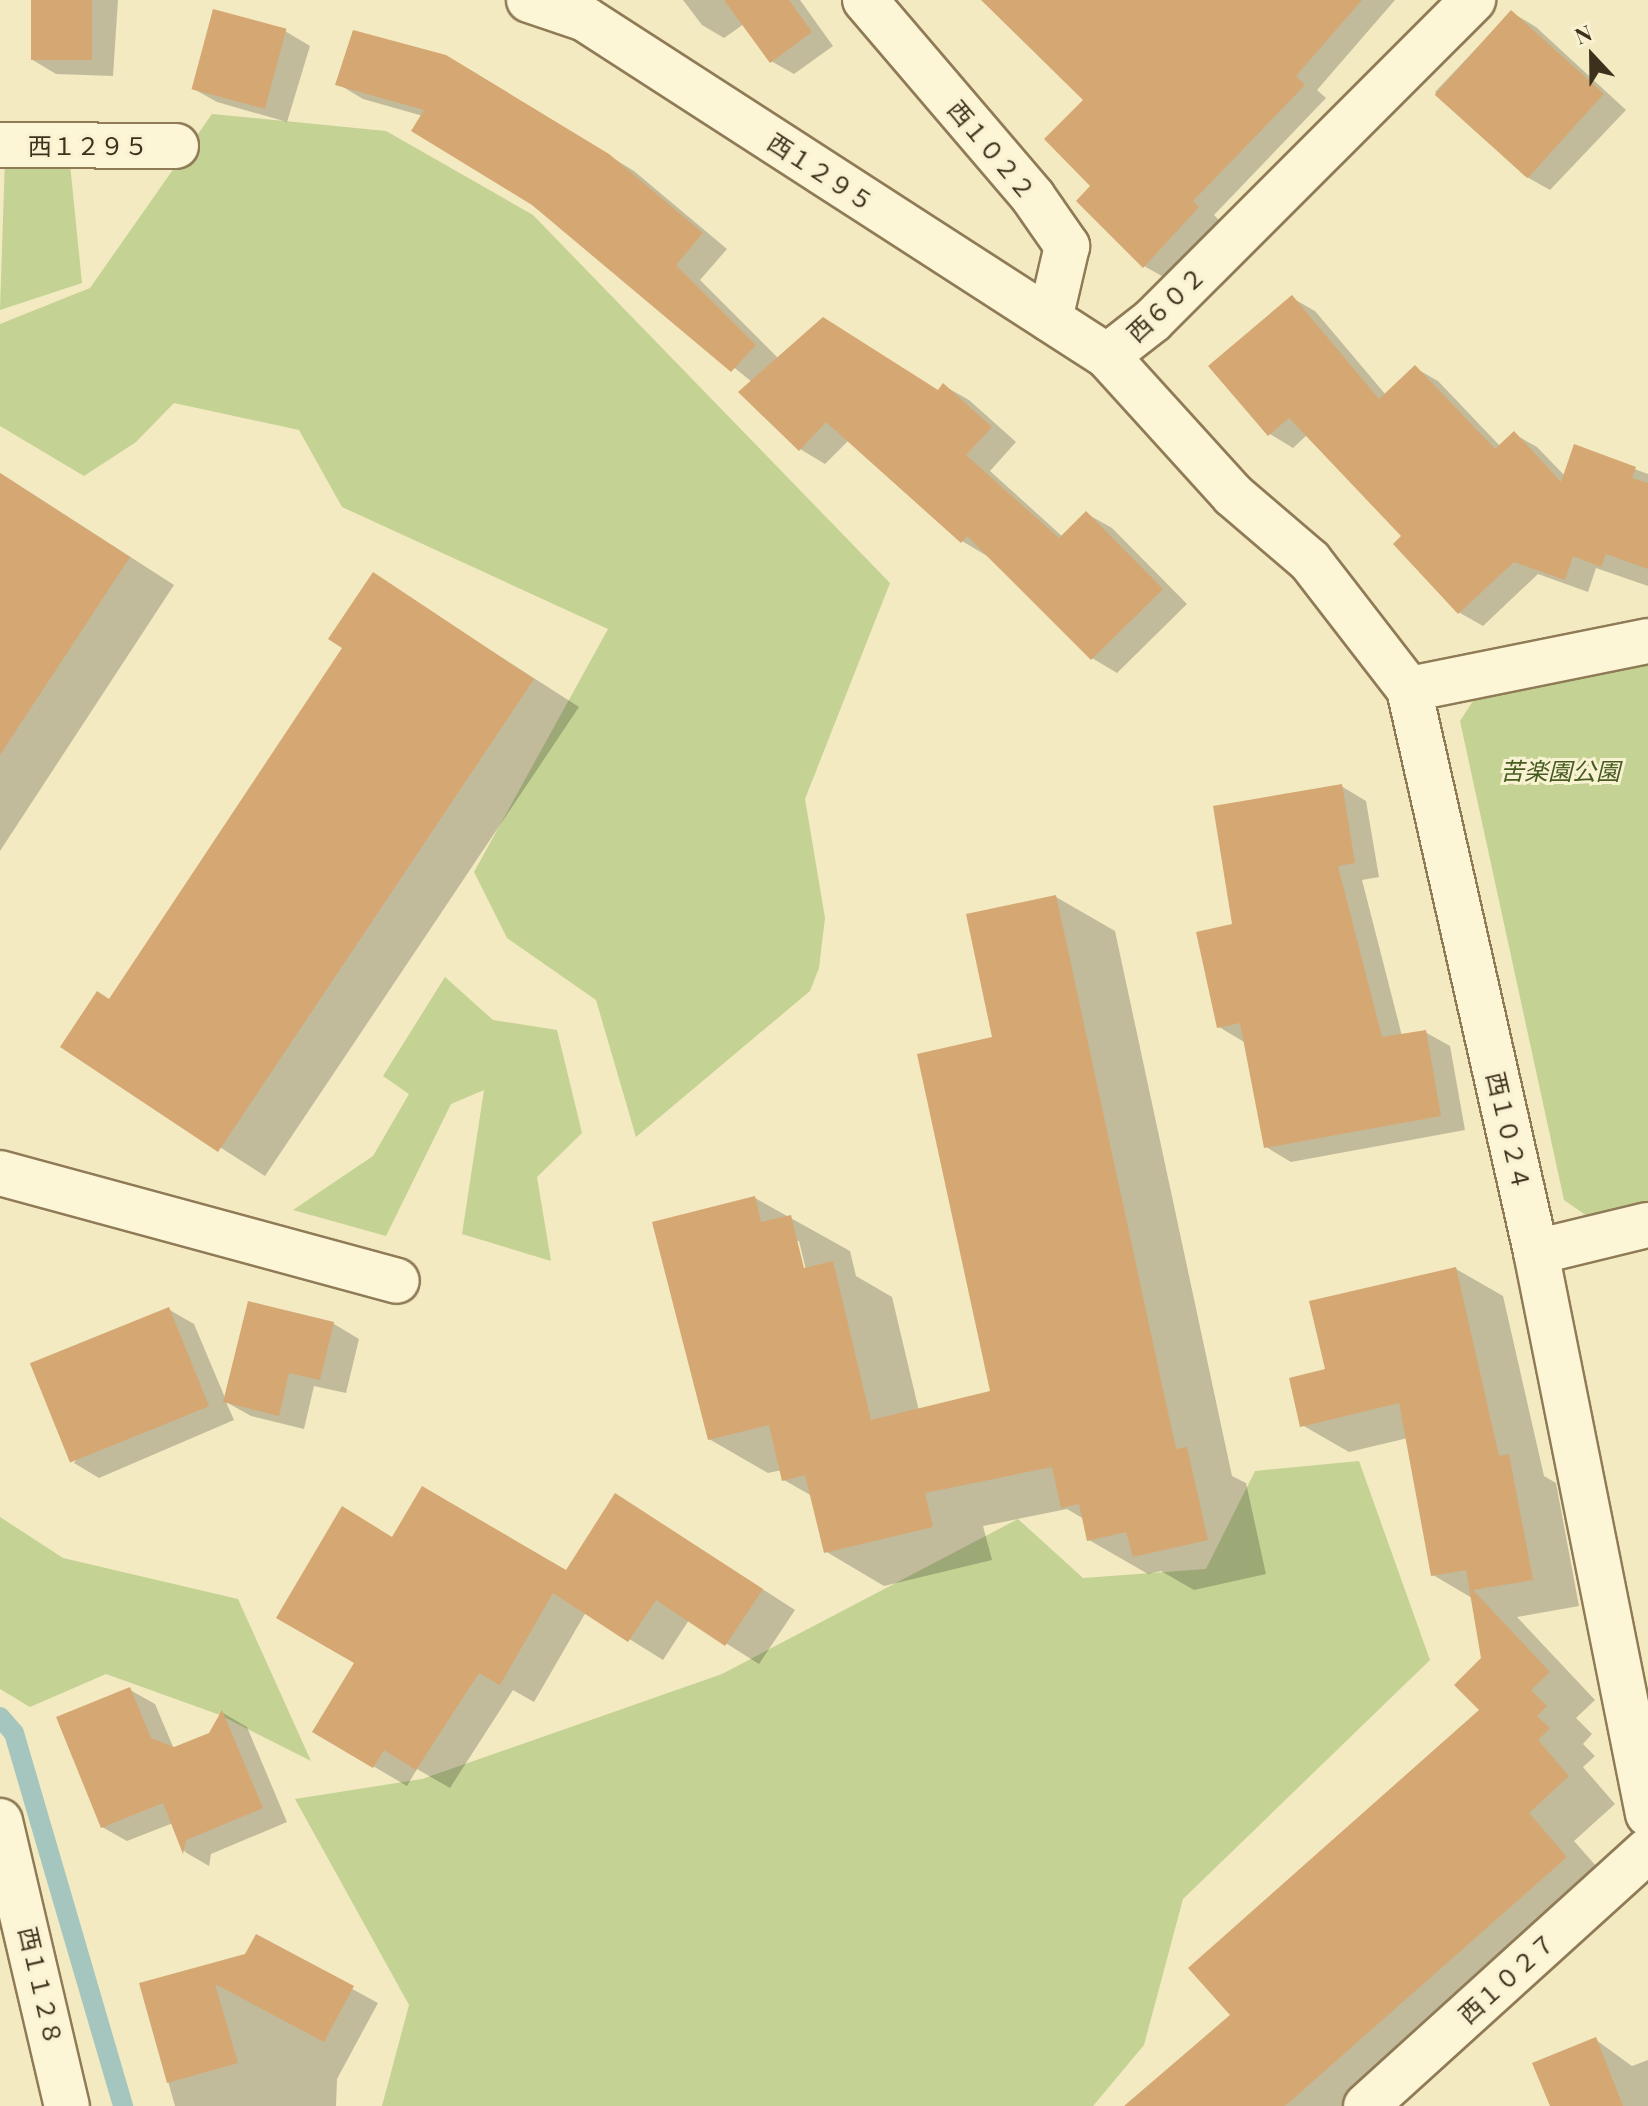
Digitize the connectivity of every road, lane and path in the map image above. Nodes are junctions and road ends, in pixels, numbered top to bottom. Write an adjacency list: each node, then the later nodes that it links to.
1 (529, 0): 6 (street, 西１２９５)
2 (865, 0): 6 (street, 西１０２２)
3 (1473, 0): 7 (street, 西６０２)
4 (0, 145): 5 (street, 西１２９５)
5 (176, 146)
6 (1050, 319): 7 (street, 西１２９５)
7 (1107, 356): 9 (street, 西６０２)
8 (1648, 641): 9 (street)
9 (1409, 689): 12 (street, 西１０２４)
10 (0, 1173): 13 (street)
11 (1648, 1225): 12 (street)
12 (1536, 1252): 14 (street, 西１０２４)
13 (397, 1281)
14 (1648, 1814)
15 (0, 1821): 17 (street, 西１１２８)
16 (1648, 1850): 18 (street, 西１０２７)
17 (67, 2106)
18 (1366, 2106)

